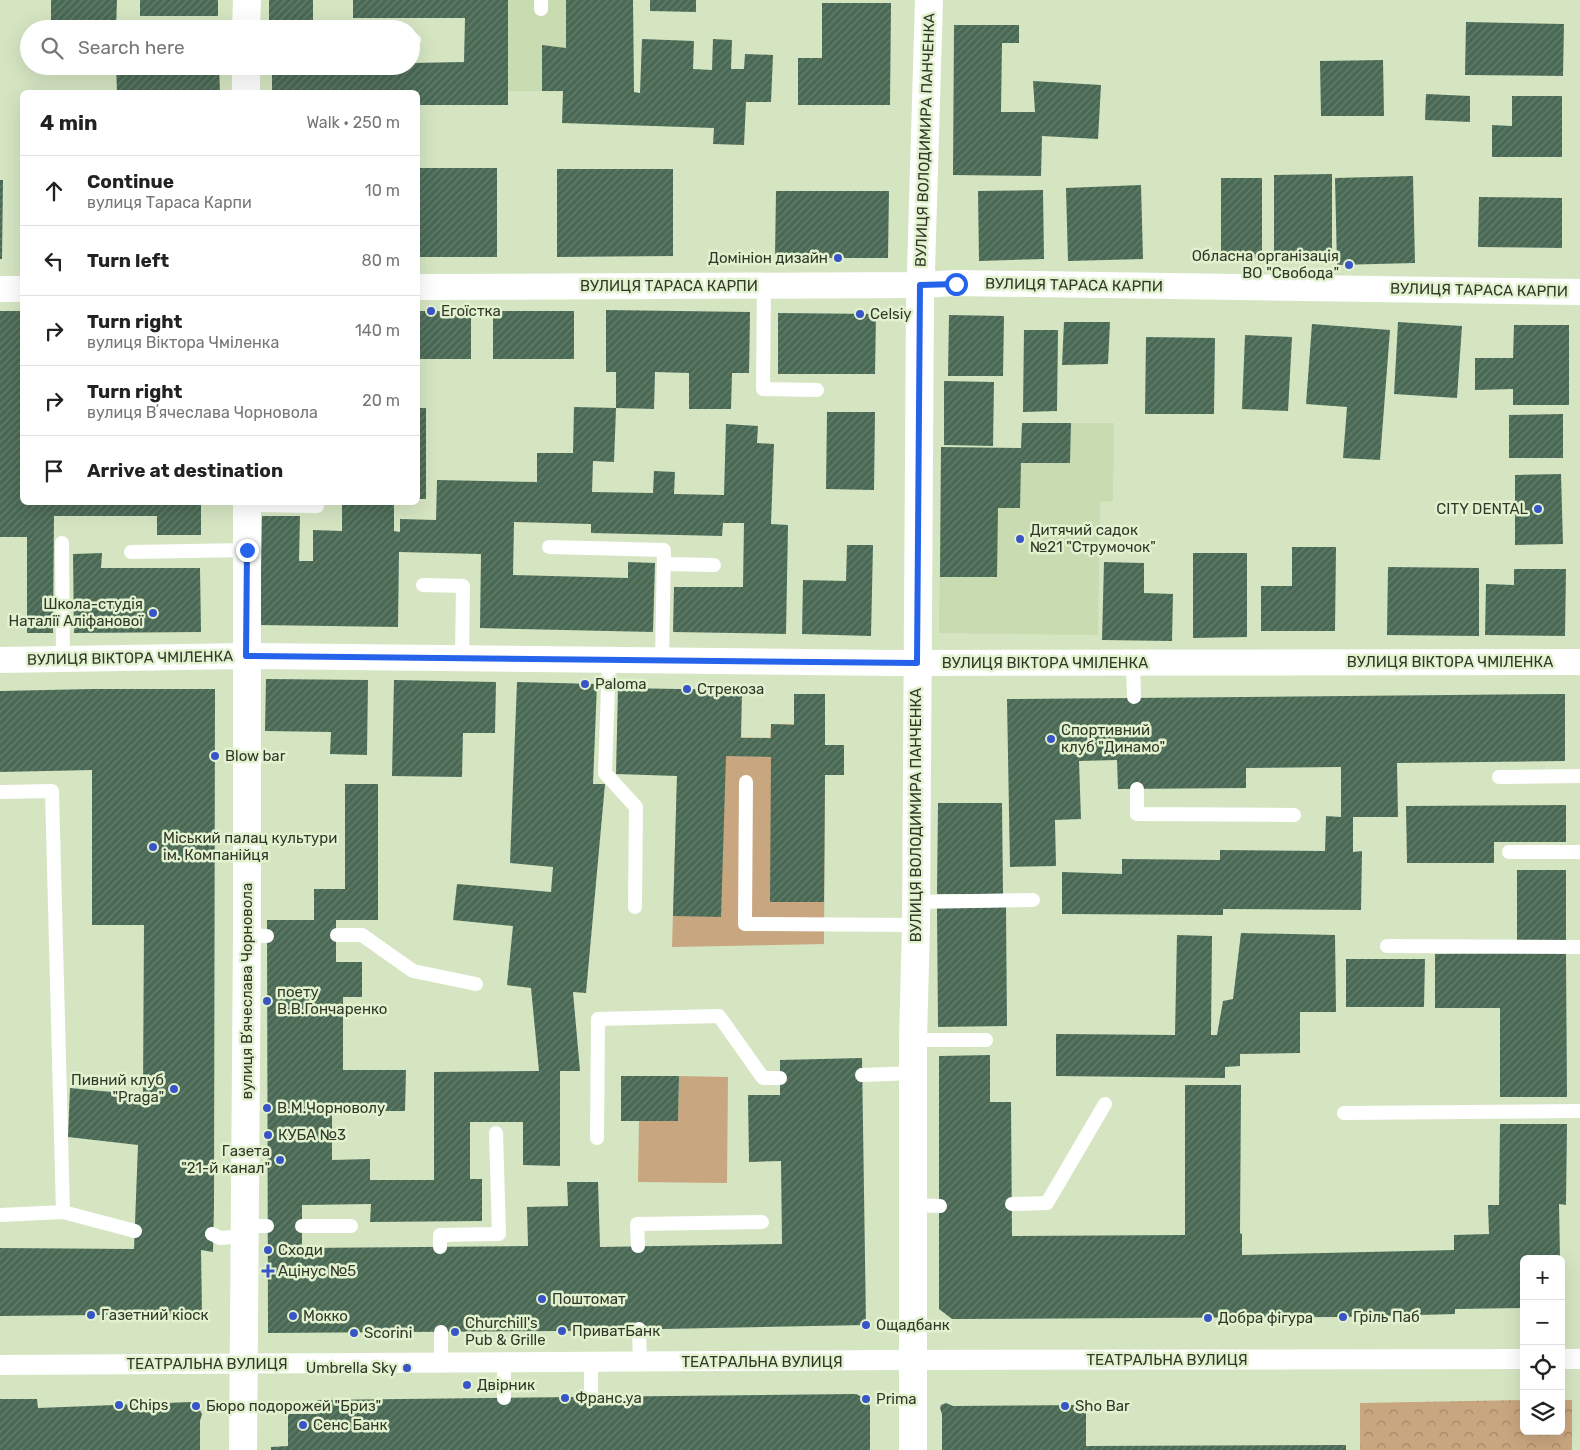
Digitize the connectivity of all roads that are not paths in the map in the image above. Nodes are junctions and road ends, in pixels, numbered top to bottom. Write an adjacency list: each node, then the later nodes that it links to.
1 (247, 0): 3 (street)
2 (929, 0): 7 (street, ВУЛИЦЯ ВОЛОДИМИРА ПАНЧЕНКА)
3 (246, 20)
4 (246, 75): 5 (street)
5 (246, 90)
6 (764, 285): 7 (street, ВУЛИЦЯ ТАРАСА КАРПИ); 8 (street, ВУЛИЦЯ ТАРАСА КАРПИ); 12 (lane)
7 (920, 285): 11 (street, ВУЛИЦЯ ТАРАСА КАРПИ); 30 (street, ВУЛИЦЯ ВОЛОДИМИРА ПАНЧЕНКА)
8 (420, 287)
9 (0, 289): 10 (street)
10 (20, 289)
11 (1580, 292)
12 (817, 390)
13 (247, 505): 18 (street, вулиця Вʼячеслава Чорновола)
14 (282, 505): 15 (lane)
15 (317, 506)
16 (62, 543): 25 (lane)
17 (549, 546): 20 (lane)
18 (247, 550): 19 (lane); 23 (street, вулиця Вʼячеслава Чорновола)
19 (132, 552)
20 (664, 564): 21 (lane); 28 (lane)
21 (714, 565)
22 (423, 585): 24 (lane)
23 (246, 656): 24 (street, ВУЛИЦЯ ВІКТОРА ЧМІЛЕНКА); 25 (street, ВУЛИЦЯ ВІКТОРА ЧМІЛЕНКА); 66 (street, вулиця Вʼячеслава Чорновола)
24 (462, 658): 27 (street, ВУЛИЦЯ ВІКТОРА ЧМІЛЕНКА)
25 (63, 659): 26 (street, ВУЛИЦЯ ВІКТОРА ЧМІЛЕНКА)
26 (0, 660)
27 (609, 660): 28 (street, ВУЛИЦЯ ВІКТОРА ЧМІЛЕНКА); 42 (lane)
28 (662, 660): 30 (street, ВУЛИЦЯ ВІКТОРА ЧМІЛЕНКА)
29 (1580, 662): 31 (street, ВУЛИЦЯ ВІКТОРА ЧМІЛЕНКА)
30 (917, 663): 31 (street, ВУЛИЦЯ ВІКТОРА ЧМІЛЕНКА); 43 (street, ВУЛИЦЯ ВОЛОДИМИРА ПАНЧЕНКА)
31 (1133, 663): 32 (lane)
32 (1134, 697)
33 (1580, 776): 34 (lane)
34 (1499, 777)
35 (746, 782): 43 (lane)
36 (1137, 789): 38 (lane)
37 (0, 792): 61 (lane)
38 (1294, 815)
39 (1510, 852): 40 (lane)
40 (1580, 852)
41 (1032, 900): 43 (lane)
42 (635, 907)
43 (916, 913): 48 (street, ВУЛИЦЯ ВОЛОДИМИРА ПАНЧЕНКА)
44 (336, 935): 47 (lane)
45 (1387, 946): 46 (lane)
46 (1580, 947)
47 (476, 984)
48 (913, 1040): 49 (lane); 50 (street, ВУЛИЦЯ ВОЛОДИМИРА ПАНЧЕНКА)
49 (986, 1040)
50 (913, 1073): 51 (lane); 59 (street, ВУЛИЦЯ ВОЛОДИМИРА ПАНЧЕНКА)
51 (862, 1075)
52 (780, 1078): 57 (lane)
53 (1105, 1104): 58 (lane)
54 (1580, 1110): 55 (lane)
55 (1344, 1113)
56 (496, 1134): 70 (lane)
57 (597, 1138)
58 (1012, 1204)
59 (913, 1205): 60 (lane); 76 (street, ВУЛИЦЯ ВОЛОДИМИРА ПАНЧЕНКА)
60 (940, 1206)
61 (63, 1212): 62 (lane); 67 (lane)
62 (0, 1215)
63 (762, 1222): 69 (lane)
64 (302, 1226): 65 (lane)
65 (351, 1226)
66 (253, 1230): 68 (lane); 81 (street, вулиця Вʼячеслава Чорновола)
67 (135, 1231)
68 (212, 1234)
69 (638, 1246)
70 (440, 1247)
71 (639, 1329): 78 (lane)
72 (441, 1332): 79 (lane)
73 (1520, 1359): 76 (street, ТЕАТРАЛЬНА ВУЛИЦЯ)
74 (1565, 1359): 75 (street)
75 (1580, 1359)
76 (913, 1360): 78 (street, ТЕАТРАЛЬНА ВУЛИЦЯ); 86 (street, ВУЛИЦЯ ВОЛОДИМИРА ПАНЧЕНКА)
77 (591, 1362): 78 (street, ТЕАТРАЛЬНА ВУЛИЦЯ); 80 (street, ТЕАТРАЛЬНА ВУЛИЦЯ); 83 (lane)
78 (640, 1362)
79 (441, 1363): 80 (street, ТЕАТРАЛЬНА ВУЛИЦЯ); 81 (street, ТЕАТРАЛЬНА ВУЛИЦЯ)
80 (504, 1363): 84 (lane)
81 (245, 1364): 82 (street, ТЕАТРАЛЬНА ВУЛИЦЯ); 85 (street, вулиця Вʼячеслава Чорновола)
82 (0, 1365)
83 (591, 1397)
84 (504, 1398)
85 (243, 1450)
86 (913, 1450)

